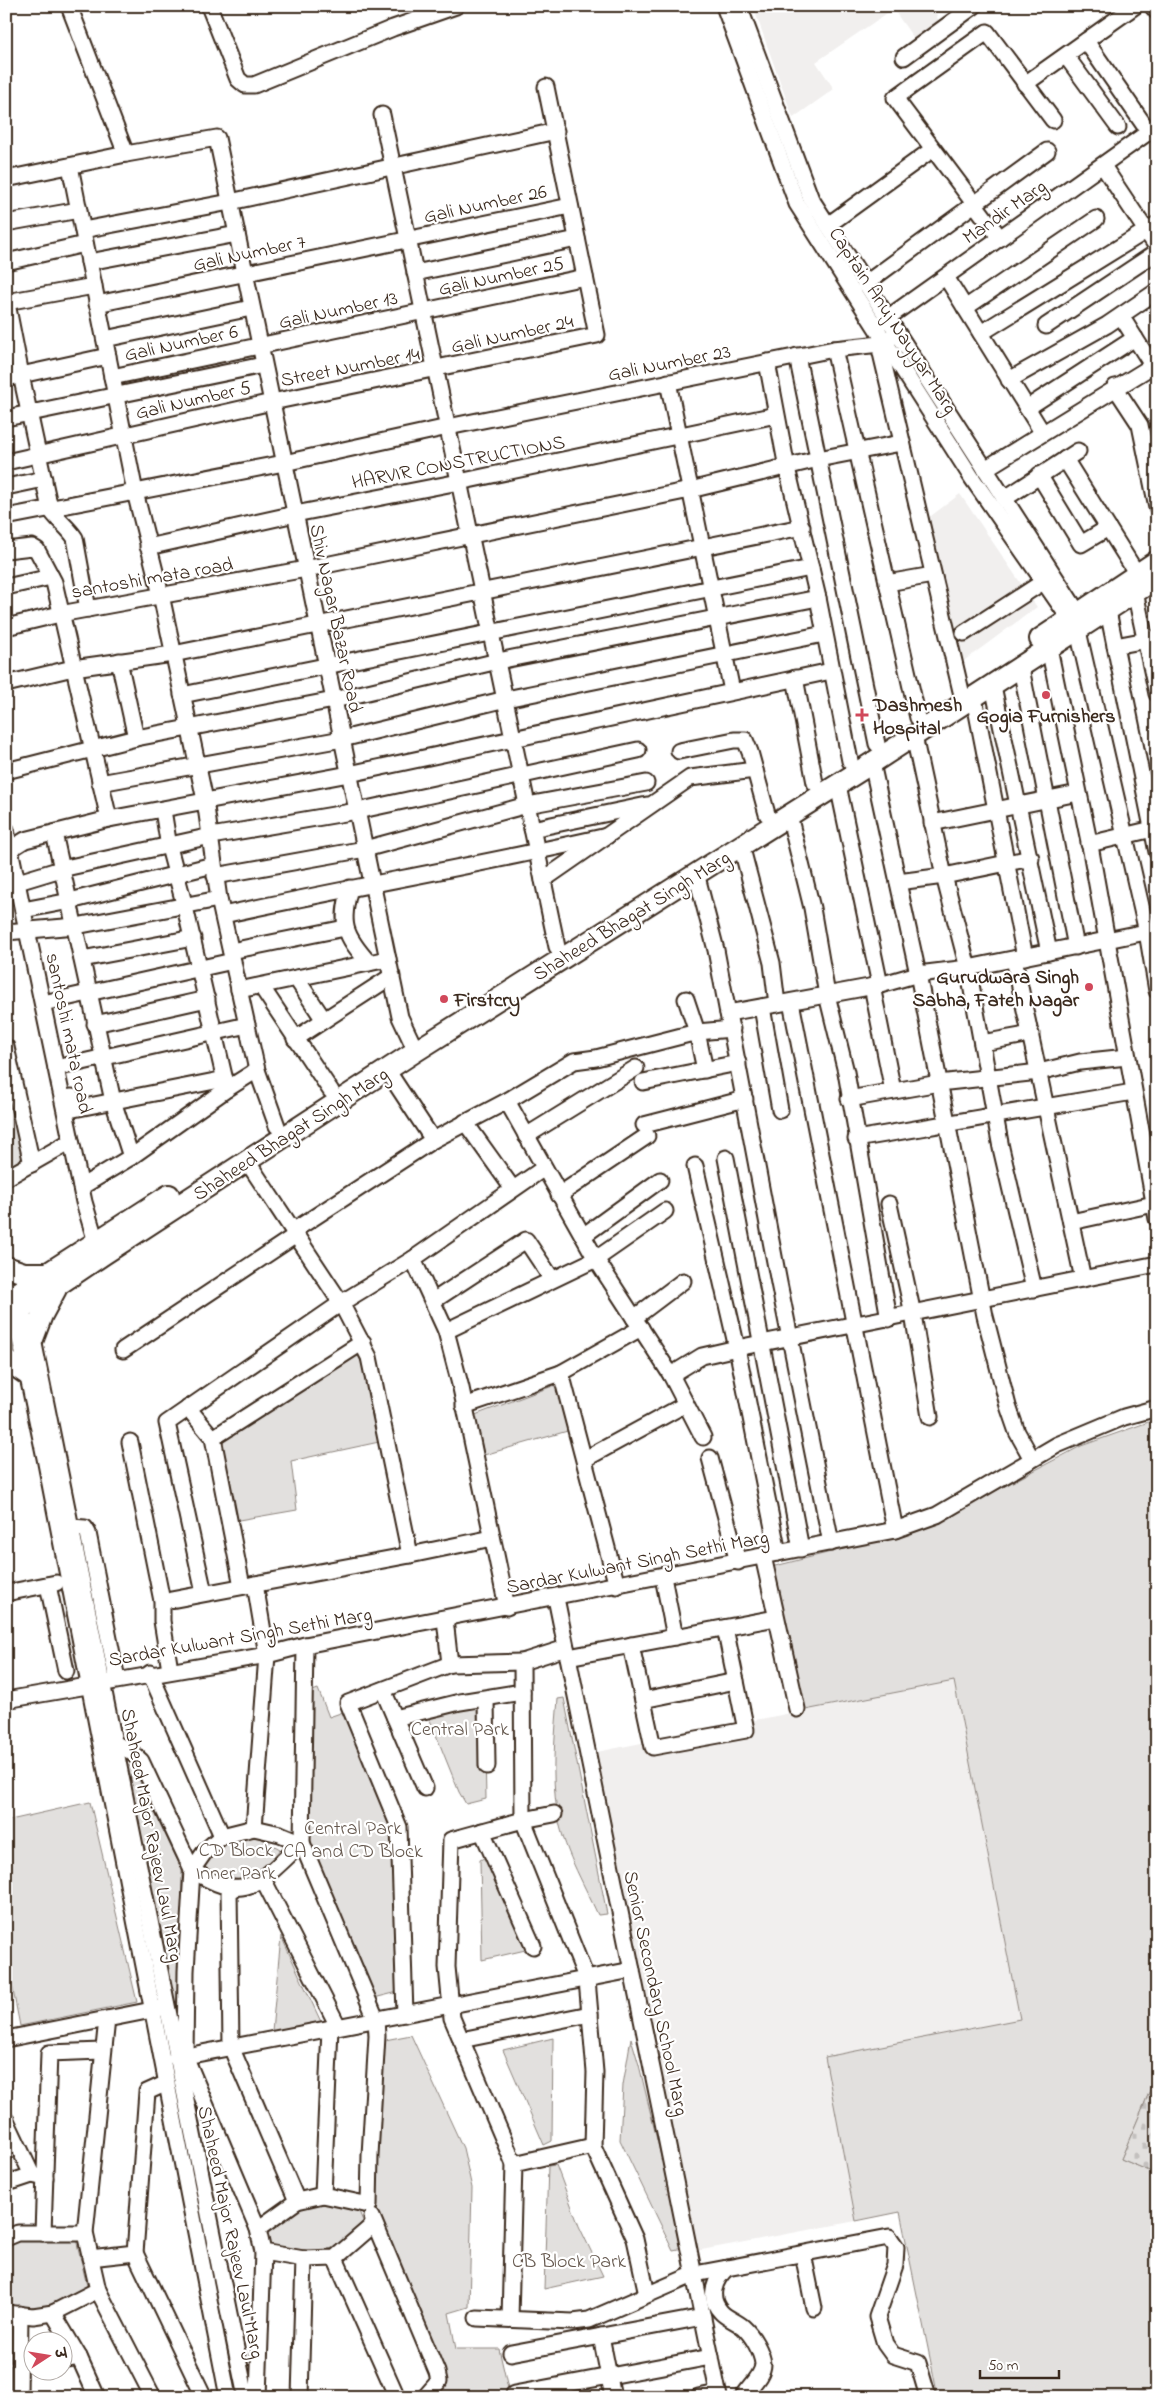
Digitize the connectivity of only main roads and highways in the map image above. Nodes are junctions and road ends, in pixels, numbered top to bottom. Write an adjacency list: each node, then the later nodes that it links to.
1 (1157, 561): 3 (main road, Shaheed Bhagat Singh Marg)
2 (1157, 578): 3 (main road, Shaheed Bhagat Singh Marg)
3 (1136, 584): 4 (main road, Shaheed Bhagat Singh Marg); 4 (main road, Shaheed Bhagat Singh Marg)
4 (1078, 622): 5 (main road, Shaheed Bhagat Singh Marg); 5 (main road, Shaheed Bhagat Singh Marg)
5 (967, 694): 6 (main road, Shaheed Bhagat Singh Marg)
6 (874, 754): 7 (main road, Shaheed Bhagat Singh Marg); 7 (main road, Shaheed Bhagat Singh Marg)
7 (413, 1046): 9 (main road, Shaheed Bhagat Singh Marg); 9 (main road, Shaheed Bhagat Singh Marg)
8 (6, 1267): 9 (main road)
9 (52, 1280): 10 (main road, Shaheed Bhagat Singh Marg); 11 (main road)
10 (9, 1306)
11 (34, 1340)
12 (6, 1360): 13 (main road)
13 (28, 1375)

